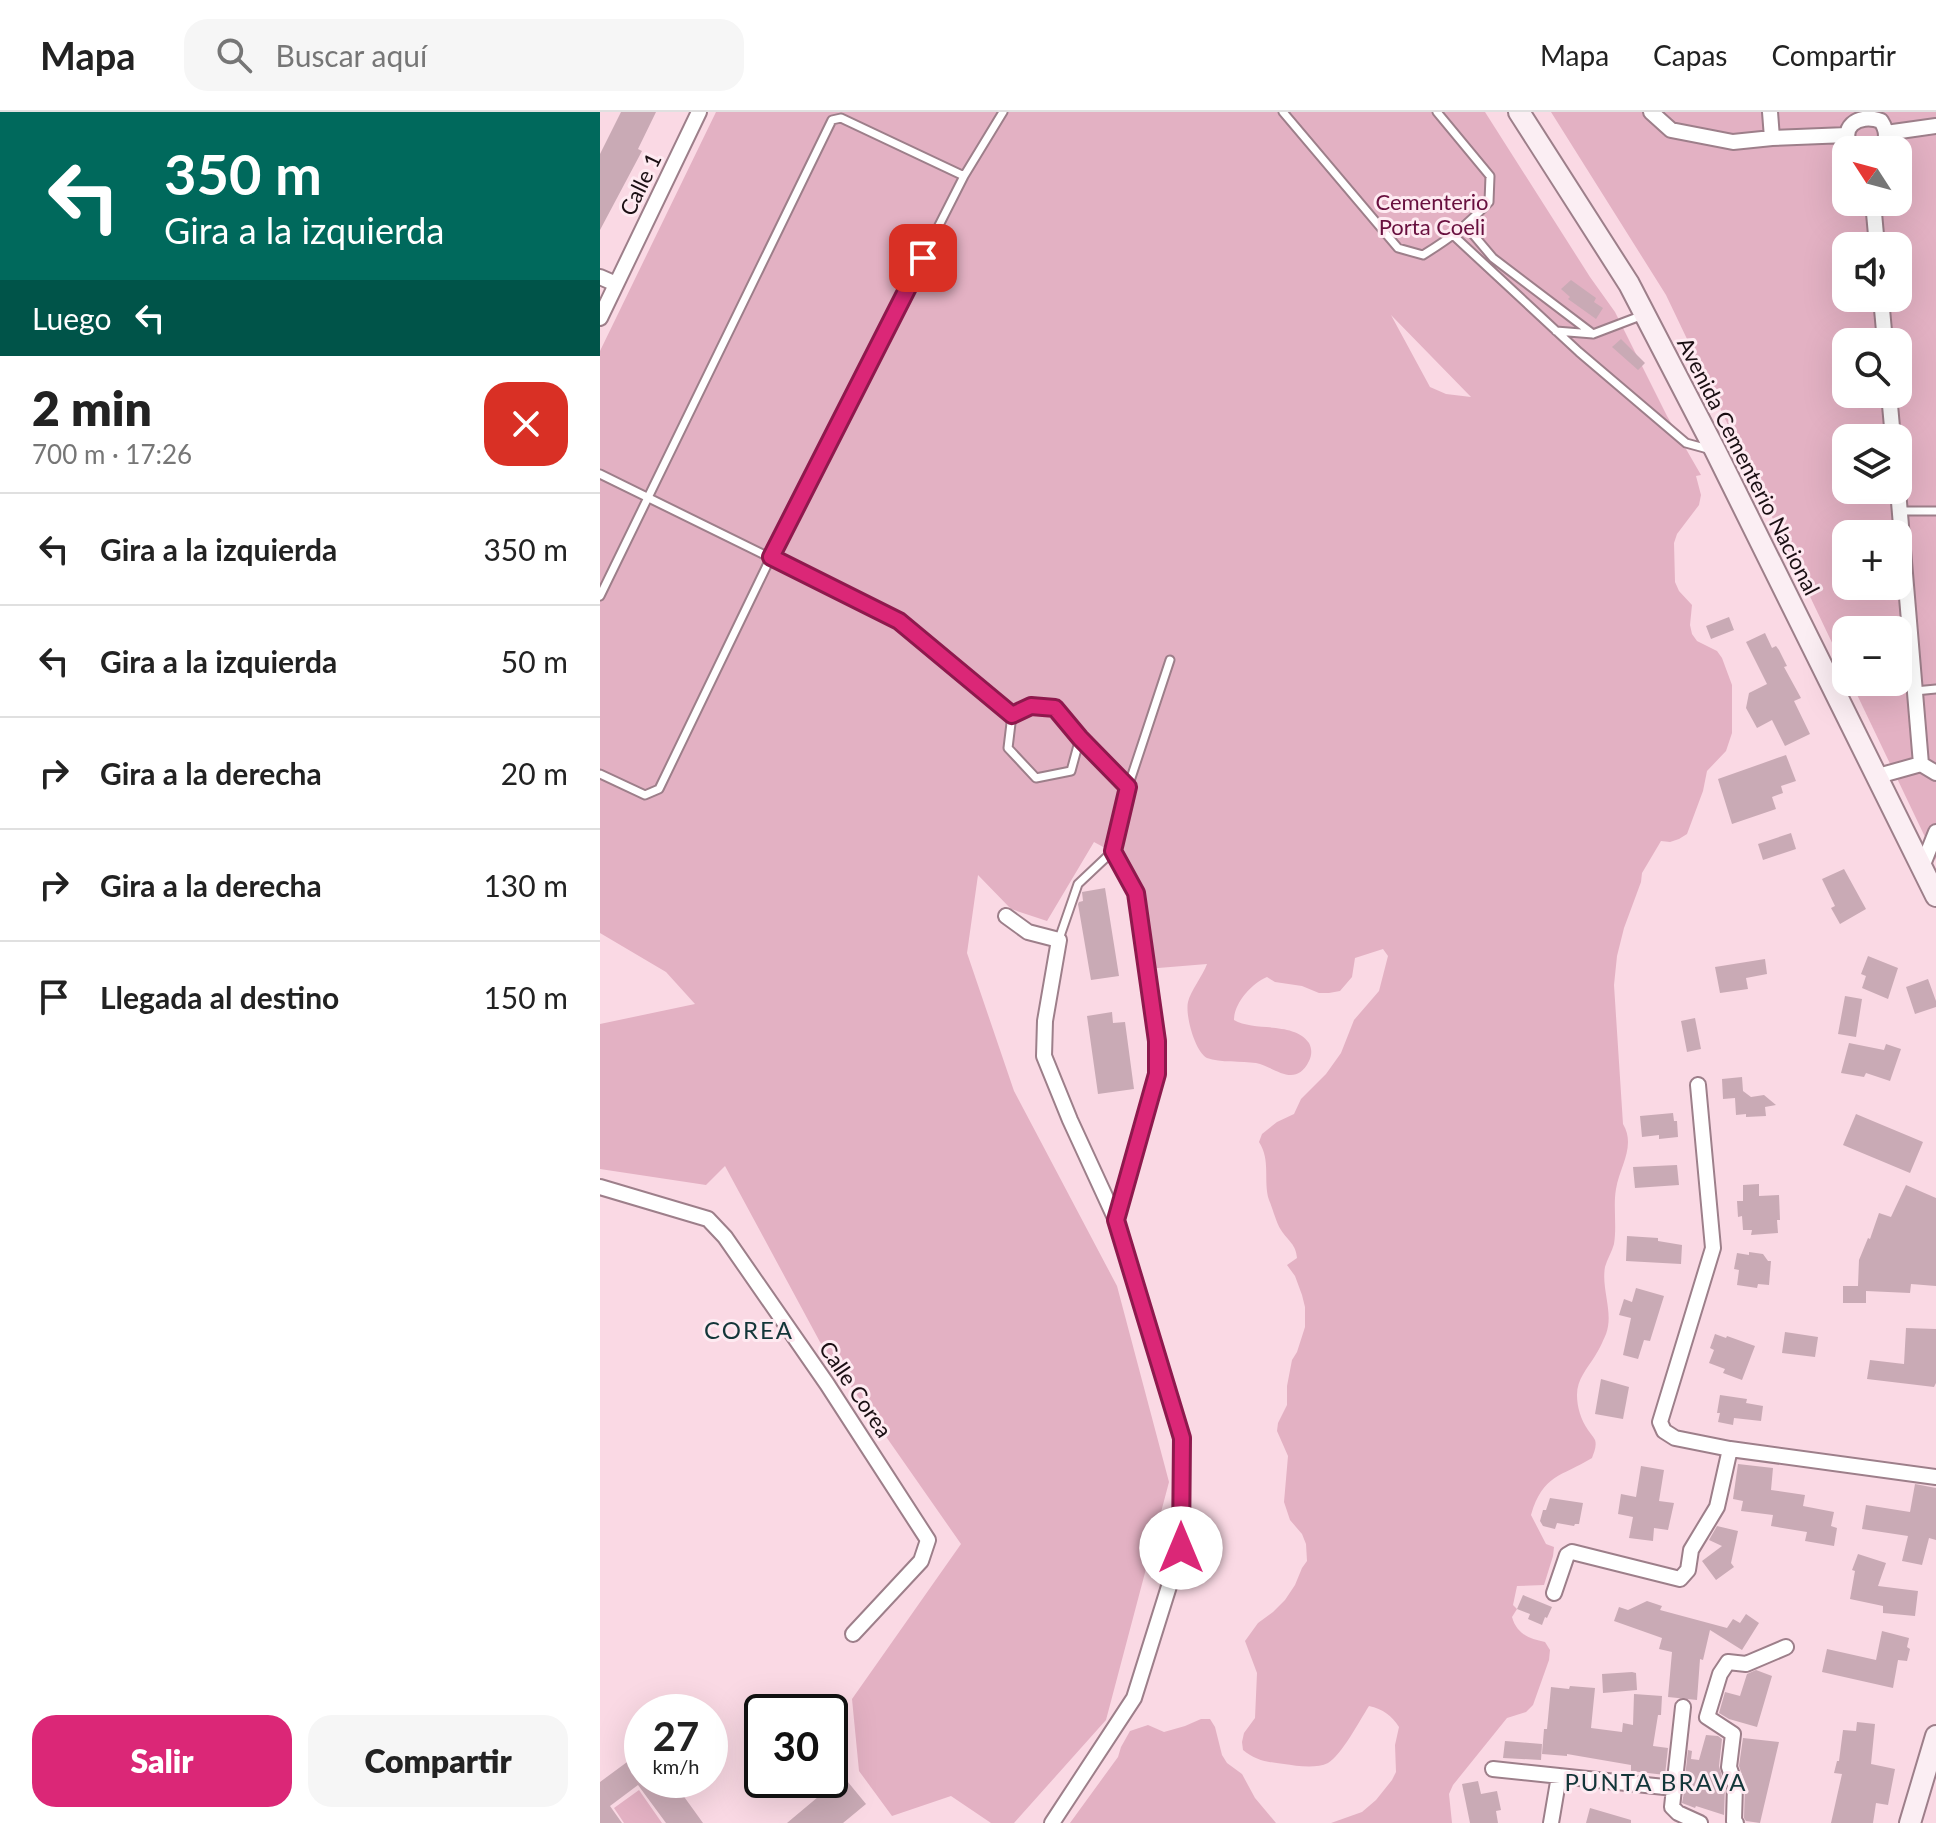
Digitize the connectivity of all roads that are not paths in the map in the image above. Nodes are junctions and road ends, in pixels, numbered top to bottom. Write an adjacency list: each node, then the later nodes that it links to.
1 (699, 112): 17 (street, Calle 1)
2 (1003, 112): 13 (lane)
3 (1283, 112): 15 (lane)
4 (1437, 112): 14 (lane)
5 (1519, 112): 18 (street, Avenida Cementerio Nacional)
6 (1651, 112): 12 (street)
7 (1770, 112): 12 (street)
8 (1936, 126): 9 (street)
9 (1886, 133): 10 (street); 11 (street)
10 (1847, 135): 12 (street)
11 (1885, 136)
12 (1772, 138)
13 (964, 176): 24 (lane); 28 (lane)
14 (1466, 226): 15 (lane); 21 (lane)
15 (1454, 236): 20 (lane)
16 (600, 277): 17 (street)
17 (616, 284): 19 (street, Calle 1)
18 (1645, 314): 21 (lane); 22 (street, Avenida Cementerio Nacional)
19 (600, 318)
20 (1556, 331): 21 (lane); 22 (lane)
21 (1593, 334)
22 (1715, 450): 38 (street, Avenida Cementerio Nacional)
23 (600, 474): 24 (lane)
24 (648, 497): 28 (lane); 29 (lane)
25 (1899, 504): 26 (street)
26 (1899, 511): 27 (lane); 32 (street)
27 (1936, 511)
28 (771, 557): 33 (lane); 37 (lane)
29 (600, 596)
30 (1170, 660): 39 (lane)
31 (1936, 689): 32 (lane)
32 (1915, 691): 35 (street)
33 (1012, 715): 34 (lane); 34 (lane)
34 (1080, 738): 39 (lane)
35 (1921, 764): 36 (street); 38 (street)
36 (1936, 773)
37 (600, 774)
38 (1878, 776): 42 (street, Avenida Cementerio Nacional)
39 (1128, 787): 41 (lane)
40 (1936, 832): 42 (street)
41 (1113, 851): 45 (lane); 48 (lane)
42 (1922, 867): 43 (street, Avenida Cementerio Nacional)
43 (1936, 896)
44 (1006, 916): 45 (street)
45 (1059, 940): 48 (street)
46 (1698, 1085): 49 (street)
47 (600, 1187): 52 (street, Calle Corea)
48 (1116, 1220): 59 (street)
49 (1730, 1449): 50 (street); 51 (street)
50 (1936, 1477)
51 (1554, 1593)
52 (853, 1634)
53 (1786, 1647): 62 (street)
54 (1683, 1707): 58 (street)
55 (1935, 1744): 63 (street)
56 (1493, 1769): 57 (street)
57 (1559, 1776): 58 (street); 60 (street)
58 (1674, 1788): 61 (street)
59 (1052, 1823)
60 (1551, 1823)
61 (1700, 1823)
62 (1736, 1823)
63 (1910, 1823)

